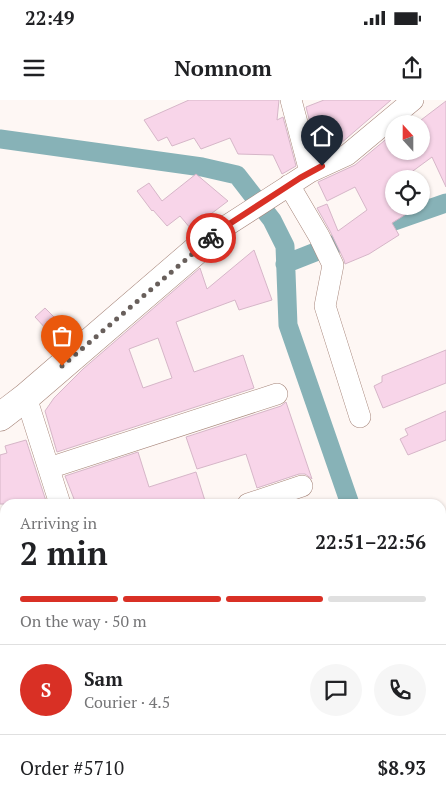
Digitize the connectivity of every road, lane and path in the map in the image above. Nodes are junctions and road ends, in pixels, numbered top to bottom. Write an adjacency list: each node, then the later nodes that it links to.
1 (291, 100): 3 (street)
2 (414, 100): 3 (street)
3 (310, 172): 4 (street)
4 (284, 188): 5 (street); 9 (street)
5 (220, 230): 7 (street)
6 (277, 394): 10 (street)
7 (26, 398): 8 (street); 10 (street)
8 (0, 417)
9 (360, 417)
10 (50, 468): 12 (street)
11 (302, 486): 13 (street)
12 (59, 499)
13 (263, 499)

